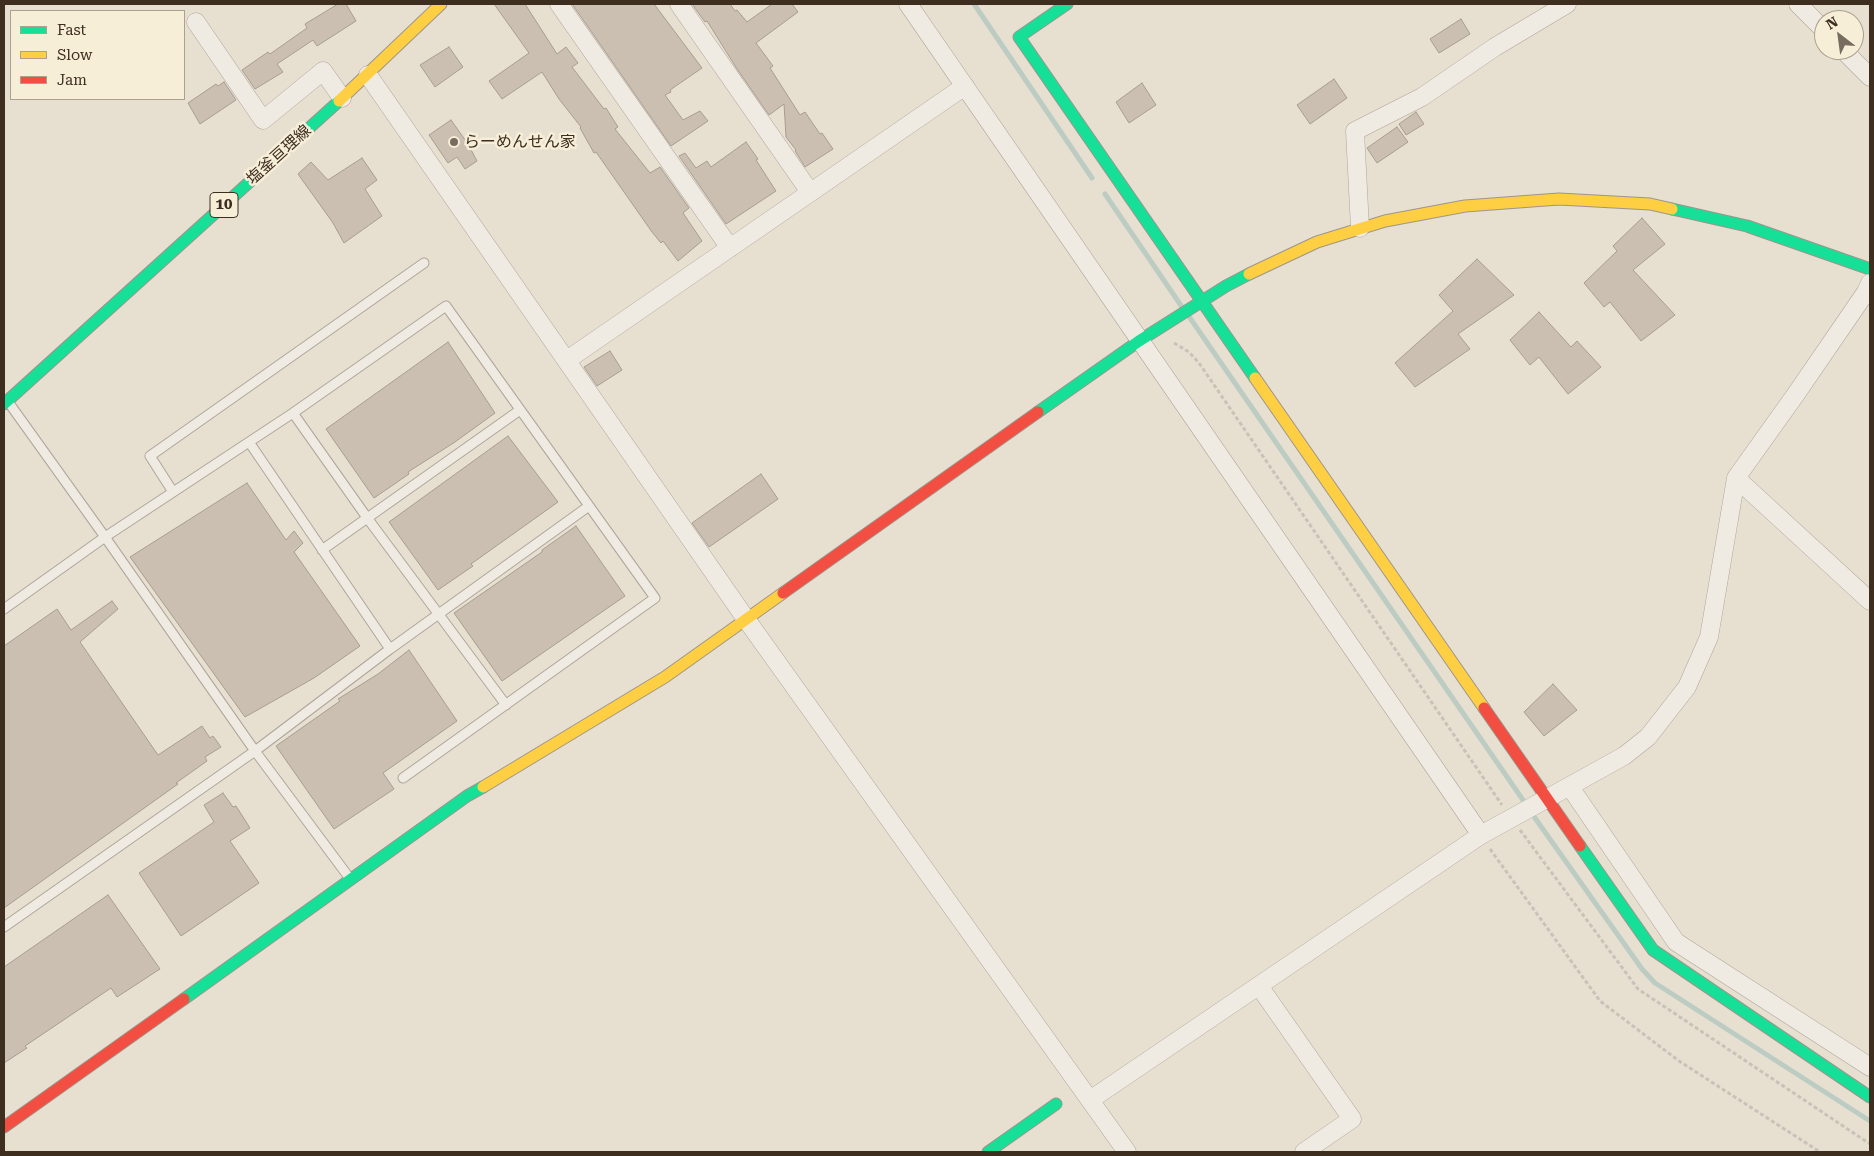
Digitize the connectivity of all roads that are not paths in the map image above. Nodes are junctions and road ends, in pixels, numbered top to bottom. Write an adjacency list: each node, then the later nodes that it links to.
1 (559, 4): 17 (street)
2 (679, 4): 15 (street)
3 (908, 4): 13 (street)
4 (1067, 4): 21 (street)
5 (1566, 4): 16 (street)
6 (1798, 4): 8 (street)
7 (436, 6): 11 (street, 塩釜亘理線 / 10)
8 (1814, 20)
9 (196, 22): 14 (street)
10 (1853, 60): 12 (street)
11 (368, 75): 14 (street, 塩釜亘理線 / 10); 23 (street)
12 (1870, 77)
13 (965, 86): 15 (street); 22 (street)
14 (342, 98): 24 (street, 塩釜亘理線 / 10)
15 (810, 192): 17 (street)
16 (1360, 228): 19 (street); 21 (street)
17 (730, 248): 23 (street)
18 (424, 263): 29 (lane)
19 (1870, 269)
20 (1870, 283): 28 (street)
21 (1198, 303): 22 (street); 43 (street)
22 (1139, 341): 37 (street); 44 (street)
23 (566, 360): 37 (street)
24 (5, 403): 32 (lane)
25 (520, 410): 26 (lane); 30 (lane); 31 (lane)
26 (293, 413): 27 (lane); 31 (lane)
27 (249, 442): 29 (lane); 33 (lane)
28 (1736, 478): 34 (street); 42 (street)
29 (173, 492): 32 (lane)
30 (589, 506): 36 (lane); 39 (lane)
31 (368, 519): 33 (lane); 36 (lane)
32 (105, 536): 35 (lane); 40 (lane)
33 (322, 550): 38 (lane)
34 (1870, 601)
35 (4, 609)
36 (440, 615): 38 (lane); 39 (lane)
37 (746, 619): 45 (street); 50 (street)
38 (390, 649): 40 (lane)
39 (506, 705): 41 (lane)
40 (255, 751): 45 (lane); 46 (lane)
41 (404, 778)
42 (1570, 787): 43 (street); 48 (street)
43 (1547, 799): 44 (street); 49 (street)
44 (1481, 836): 47 (street)
45 (352, 880): 52 (street)
46 (4, 927)
47 (1259, 986): 50 (street); 55 (street)
48 (1870, 1067)
49 (1870, 1097)
50 (1090, 1100): 54 (street)
51 (1056, 1104): 53 (street)
52 (4, 1127)
53 (988, 1152)
54 (1127, 1152)
55 (1304, 1152)

